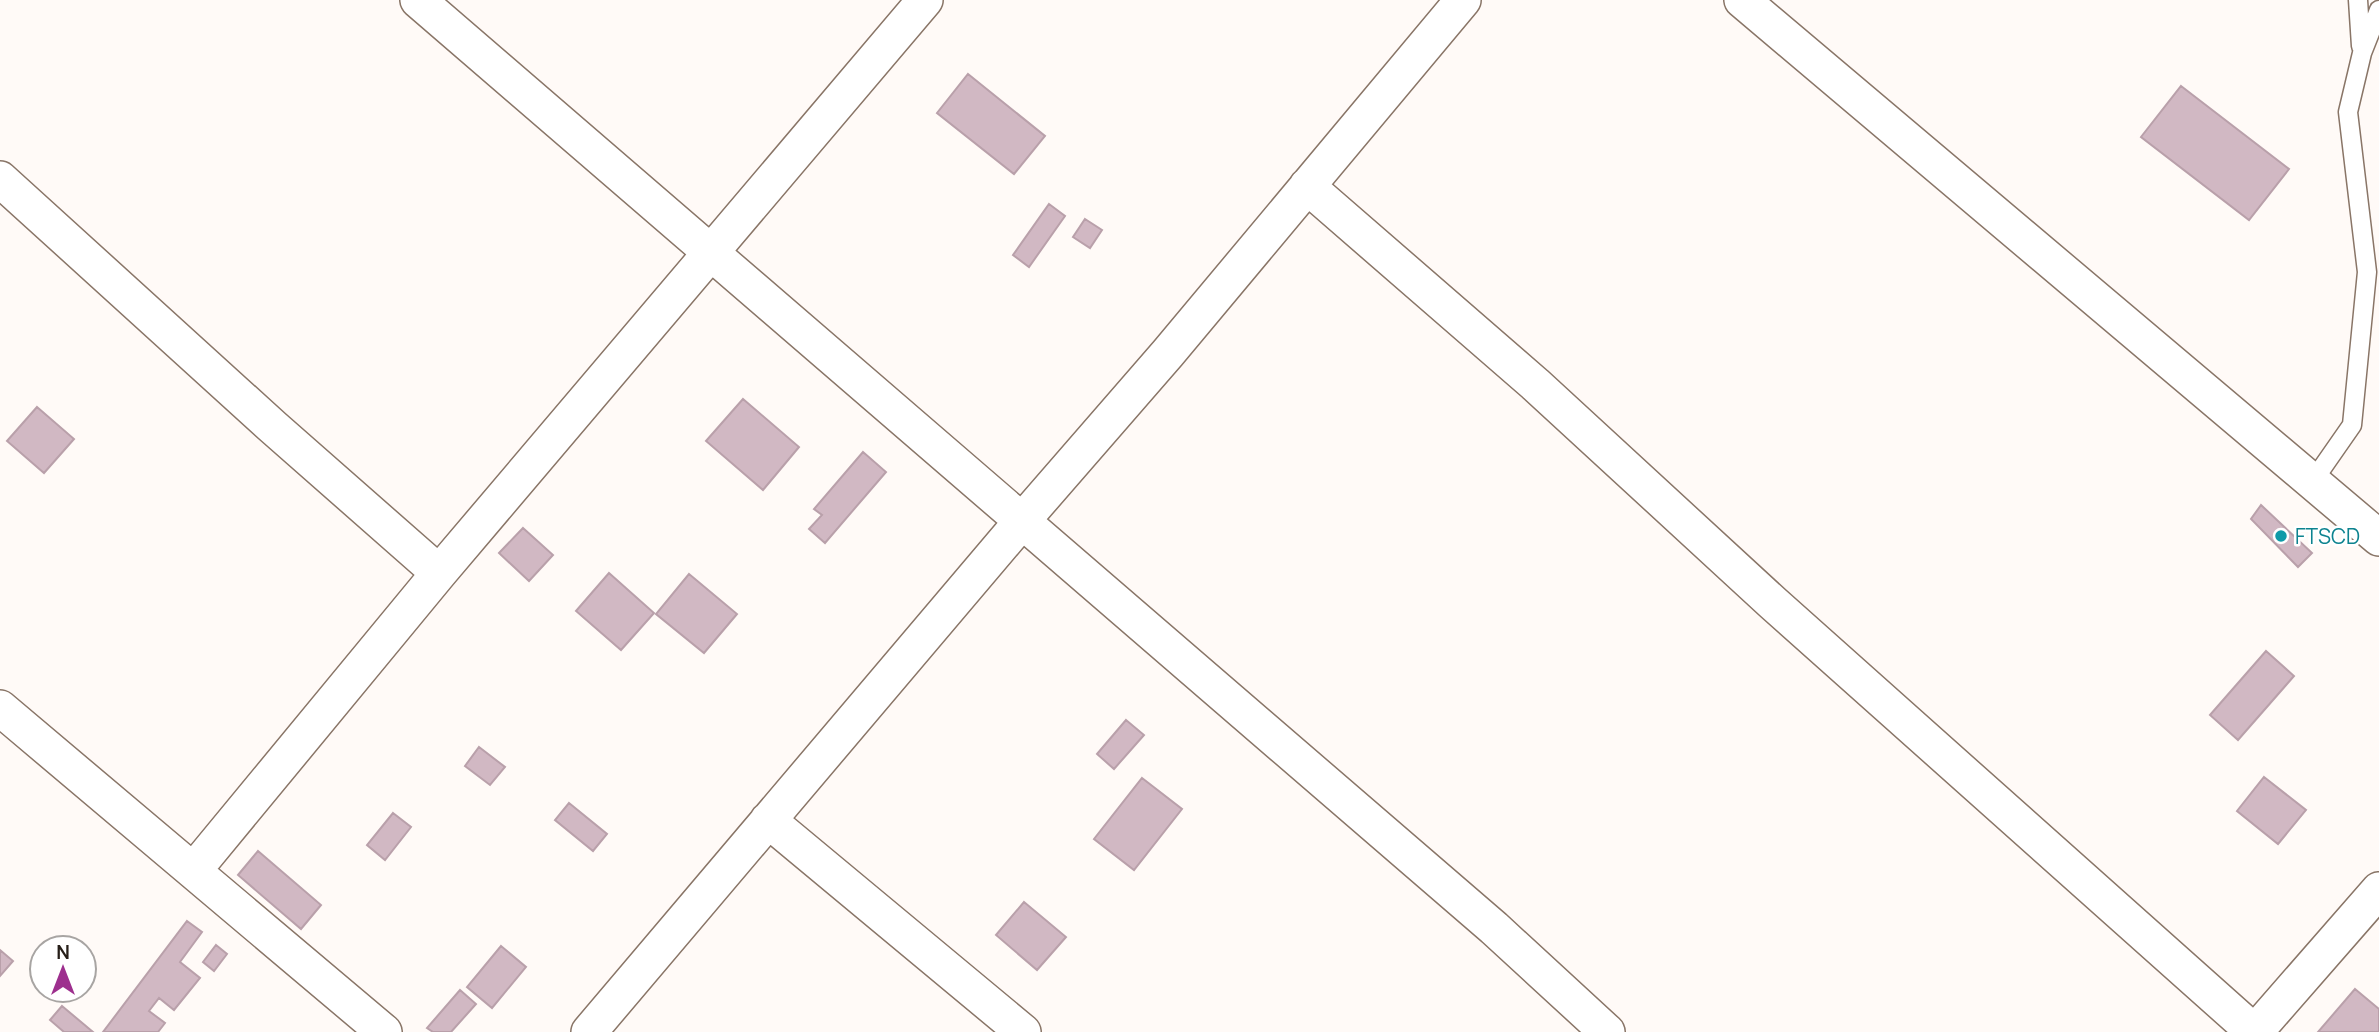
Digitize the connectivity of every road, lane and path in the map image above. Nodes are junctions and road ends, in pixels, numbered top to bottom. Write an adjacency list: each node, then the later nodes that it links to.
1 (418, 0): 10 (street)
2 (925, 0): 10 (street)
3 (1463, 0): 9 (street)
4 (1742, 0): 12 (street)
5 (2358, 0): 7 (lane)
6 (2379, 10): 7 (lane)
7 (2362, 53): 11 (lane)
8 (0, 179): 15 (street)
9 (1307, 186): 13 (street); 24 (street)
10 (712, 253): 13 (street); 15 (street)
11 (2373, 265): 12 (lane)
12 (2313, 481): 14 (street)
13 (1022, 521): 17 (street); 23 (street)
14 (2379, 538)
15 (439, 573): 18 (street)
16 (0, 708): 18 (street)
17 (768, 820): 21 (street); 22 (street)
18 (194, 870): 20 (street)
19 (2379, 890): 24 (street)
20 (384, 1032)
21 (589, 1032)
22 (1023, 1032)
23 (1607, 1032)
24 (2255, 1032)

